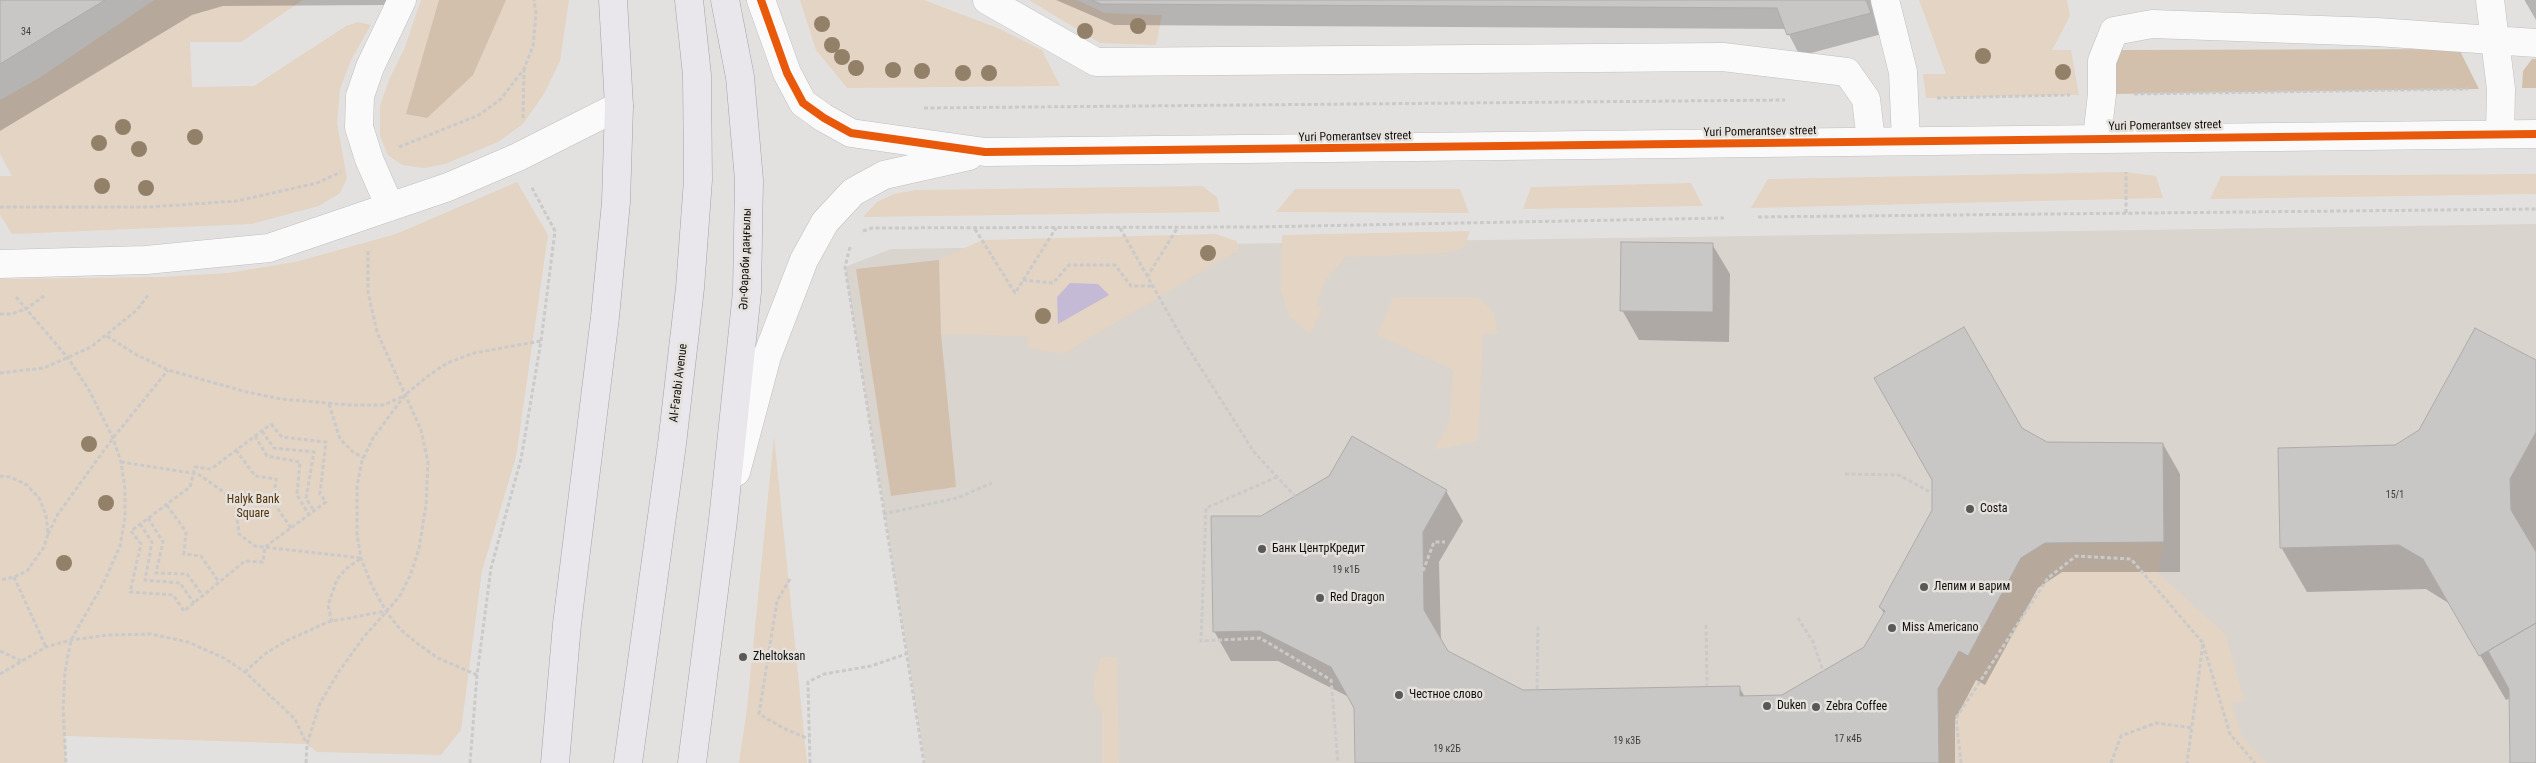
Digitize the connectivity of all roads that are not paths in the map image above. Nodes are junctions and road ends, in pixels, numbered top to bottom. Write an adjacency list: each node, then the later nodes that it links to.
1 (402, 0): 18 (street)
2 (613, 0): 11 (main road)
3 (689, 0): 24 (main road, Al-Farabi Avenue)
4 (725, 0): 20 (main road, Әл-Фараби даңғылы)
5 (761, 0): 17 (street)
6 (987, 0): 15 (street)
7 (1885, 0): 16 (street)
8 (2490, 0): 9 (street)
9 (2495, 39): 10 (street); 12 (street); 14 (street)
10 (2536, 42)
11 (618, 106): 18 (street); 21 (main road)
12 (2500, 134): 13 (street, Yuri Pomerantsev street); 14 (street, Yuri Pomerantsev street)
13 (2536, 134)
14 (2097, 138): 16 (street, Yuri Pomerantsev street)
15 (1871, 141): 16 (street, Yuri Pomerantsev street); 17 (street, Yuri Pomerantsev street)
16 (1906, 141)
17 (985, 152): 20 (street)
18 (390, 208): 19 (street)
19 (0, 264)
20 (723, 520): 25 (main road)
21 (567, 624): 22 (main road); 23 (main road)
22 (539, 763)
23 (555, 763)
24 (628, 763)
25 (692, 763)

